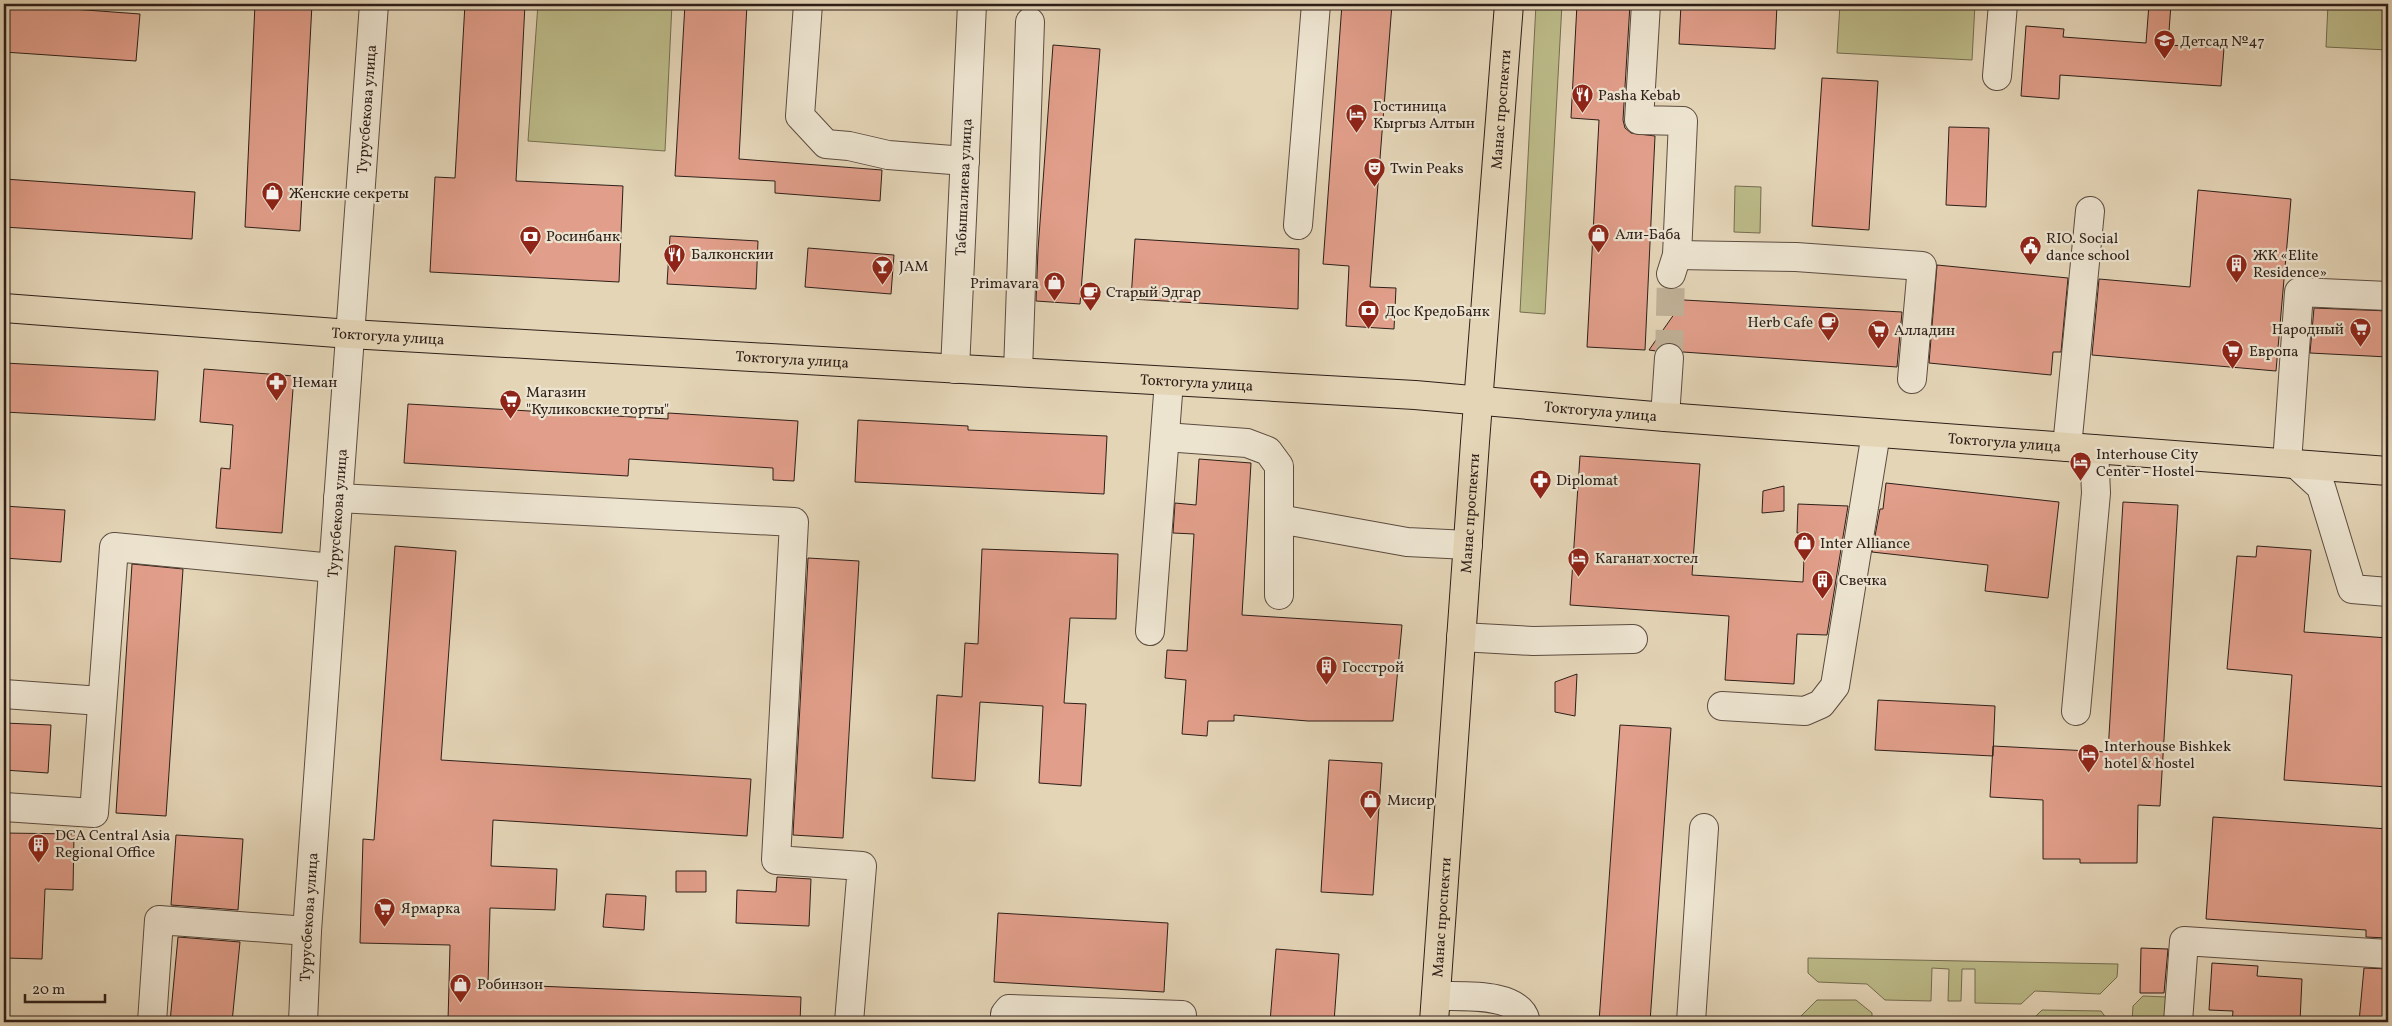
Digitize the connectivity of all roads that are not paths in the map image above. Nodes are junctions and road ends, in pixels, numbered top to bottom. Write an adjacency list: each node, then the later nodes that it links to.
1 (374, 4): 15 (street, Турусбекова улица)
2 (808, 4): 10 (street)
3 (972, 4): 10 (street, Табышалиева улица)
4 (1316, 4): 12 (street)
5 (1509, 4): 21 (main road, Манас проспекти)
6 (1646, 4): 19 (street)
7 (2003, 4): 9 (street)
8 (1030, 22): 18 (street)
9 (1997, 76)
10 (965, 161): 17 (street, Табышалиева улица)
11 (2090, 211): 25 (street)
12 (1298, 225)
13 (2388, 296): 27 (street)
14 (4, 308): 15 (main road, Токтогула улица)
15 (350, 334): 17 (main road, Токтогула улица); 29 (street, Турусбекова улица)
16 (1669, 358): 22 (street)
17 (955, 369): 18 (main road, Токтогула улица)
18 (1018, 372): 20 (main road, Токтогула улица)
19 (1912, 379)
20 (1169, 381): 21 (main road, Токтогула улица); 24 (street)
21 (1479, 400): 22 (main road, Токтогула улица); 31 (main road, Манас проспекти)
22 (1665, 418): 23 (main road, Токтогула улица)
23 (1876, 433): 25 (main road, Токтогула улица); 40 (street)
24 (1165, 437): 30 (street); 35 (street)
25 (2066, 447): 26 (main road, Токтогула улица)
26 (2094, 449): 27 (main road, Токтогула улица); 41 (street)
27 (2292, 464): 28 (main road, Токтогула улица); 33 (street)
28 (2388, 471)
29 (338, 498): 32 (street, Турусбекова улица); 50 (street)
30 (1279, 519): 31 (street); 34 (street)
31 (1468, 545): 36 (main road, Манас проспекти)
32 (333, 568): 39 (street); 44 (street, Турусбекова улица)
33 (2388, 592)
34 (1279, 595)
35 (1150, 631)
36 (1461, 637): 37 (street); 46 (main road, Манас проспекти)
37 (1633, 639)
38 (4, 694): 39 (street)
39 (101, 701): 42 (street)
40 (1722, 706)
41 (2076, 711)
42 (4, 808)
43 (1704, 828): 53 (street)
44 (307, 931): 48 (street); 49 (street, Турусбекова улица)
45 (2388, 954): 54 (street)
46 (1435, 1009): 52 (street)
47 (1182, 1015): 51 (street)
48 (152, 1022)
49 (303, 1022)
50 (849, 1022)
51 (1005, 1022)
52 (1526, 1022)
53 (1691, 1022)
54 (2178, 1022)

